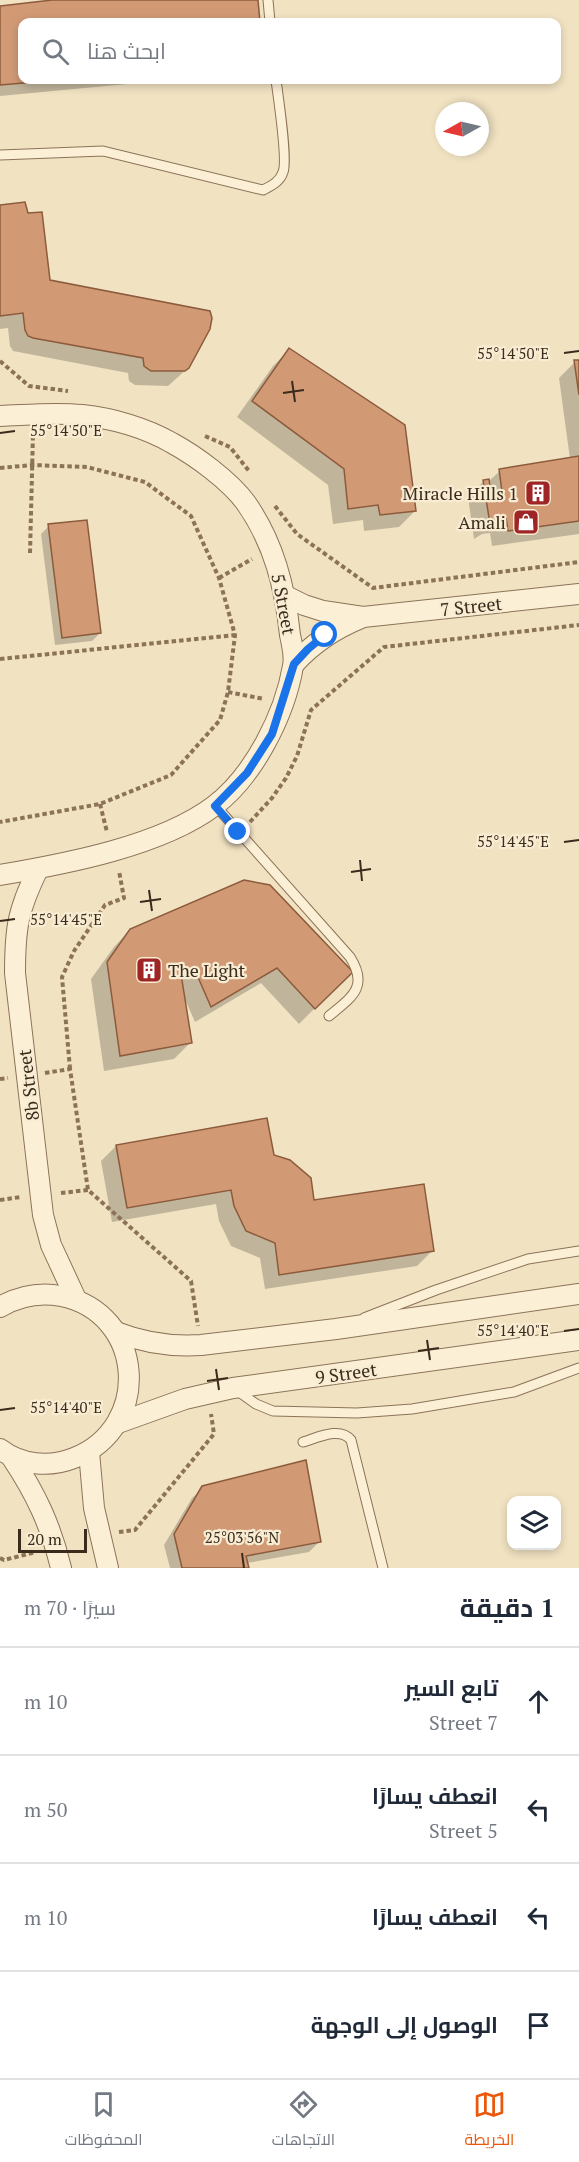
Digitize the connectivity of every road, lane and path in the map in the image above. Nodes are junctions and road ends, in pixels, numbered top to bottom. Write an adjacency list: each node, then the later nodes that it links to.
1 (267, 0): 2 (lane)
2 (269, 18)
3 (276, 84): 4 (lane)
4 (0, 156)
5 (0, 361): 6 (path)
6 (29, 386): 7 (path); 8 (path)
7 (72, 391)
8 (34, 415): 9 (street, 5 Street); 11 (path); 18 (street, 5 Street)
9 (0, 416)
10 (199, 433): 13 (path)
11 (32, 465): 12 (path); 15 (path); 21 (path)
12 (0, 468)
13 (250, 473)
14 (270, 499): 16 (path)
15 (30, 553)
16 (579, 562)
17 (579, 594): 19 (street, 7 Street)
18 (286, 596): 19 (street, 7 Street); 23 (street, 5 Street)
19 (363, 617): 23 (street, 7 Street)
20 (579, 625): 27 (path)
21 (235, 635): 22 (path); 24 (path)
22 (0, 659)
23 (294, 664): 25 (street, 5 Street)
24 (100, 804): 26 (path); 28 (path)
25 (215, 806): 27 (lane); 28 (street, 5 Street)
26 (0, 822)
27 (238, 832): 31 (lane)
28 (112, 851): 29 (street, 5 Street); 32 (path)
29 (38, 868): 30 (street, 5 Street); 34 (street, 8b Street)
30 (0, 875)
31 (329, 1016)
32 (70, 1069)
33 (87, 1190): 34 (path)
34 (41, 1195): 37 (street, 8b Street)
35 (579, 1251): 39 (lane)
36 (579, 1294): 39 (street)
37 (76, 1299): 38 (street); 40 (street)
38 (0, 1307)
39 (336, 1329): 40 (street)
40 (116, 1332): 44 (street)
41 (579, 1340): 43 (street, 9 Street)
42 (579, 1368): 43 (lane)
43 (233, 1388): 44 (street, 9 Street)
44 (118, 1423): 46 (street)
45 (303, 1442): 50 (lane)
46 (89, 1452): 47 (street); 49 (street)
47 (6, 1454): 48 (street)
48 (61, 1568)
49 (108, 1568)
50 (383, 1568)

